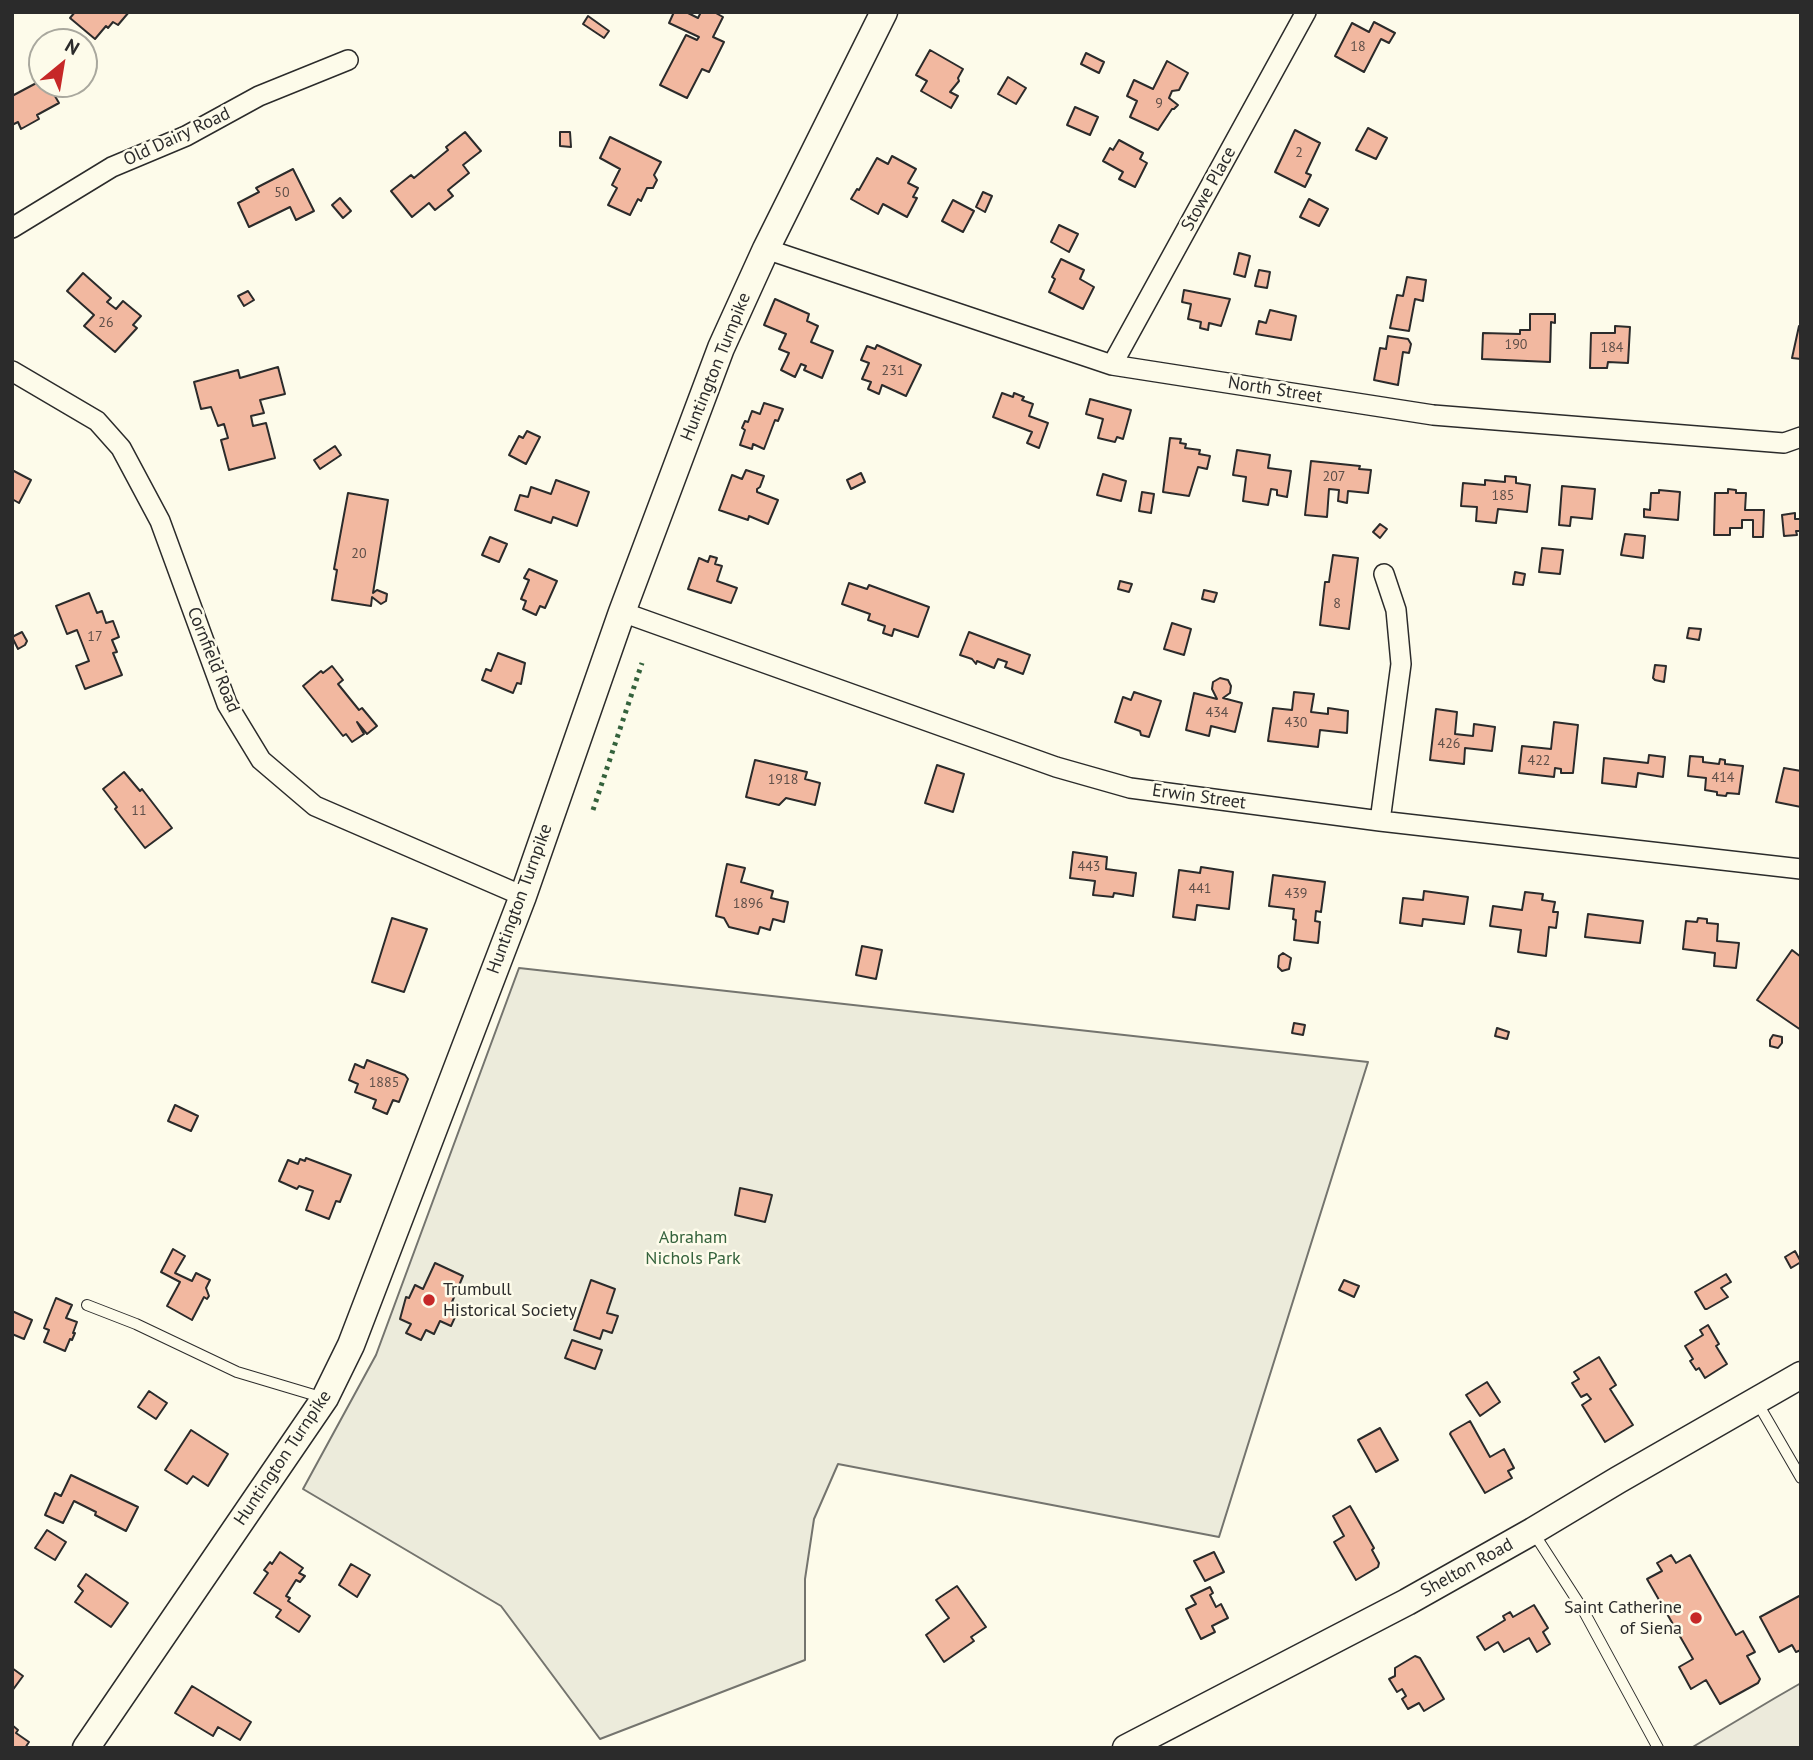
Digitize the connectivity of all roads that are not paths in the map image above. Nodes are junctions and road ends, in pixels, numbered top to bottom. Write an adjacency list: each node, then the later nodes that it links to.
1 (884, 12): 5 (main road, Huntington Turnpike)
2 (1306, 12): 6 (street, Stowe Place)
3 (348, 60): 4 (street, Old Dairy Road)
4 (12, 228)
5 (765, 249): 6 (street, North Street); 10 (main road, Huntington Turnpike)
6 (1112, 365): 8 (street, North Street)
7 (12, 371): 13 (street, Cornfield Road)
8 (1801, 437)
9 (1384, 573): 11 (street)
10 (622, 612): 11 (street, Erwin Street); 13 (main road, Huntington Turnpike)
11 (1380, 821): 12 (street, Erwin Street)
12 (1801, 869)
13 (523, 896): 16 (main road, Huntington Turnpike)
14 (87, 1305): 16 (lane)
15 (1801, 1375): 17 (main road, Shelton Road)
16 (325, 1398): 21 (main road, Huntington Turnpike)
17 (1756, 1400): 18 (lane); 19 (main road, Shelton Road)
18 (1801, 1478)
19 (1533, 1531): 20 (lane); 22 (main road, Shelton Road)
20 (1655, 1747)
21 (86, 1748)
22 (1126, 1748)

